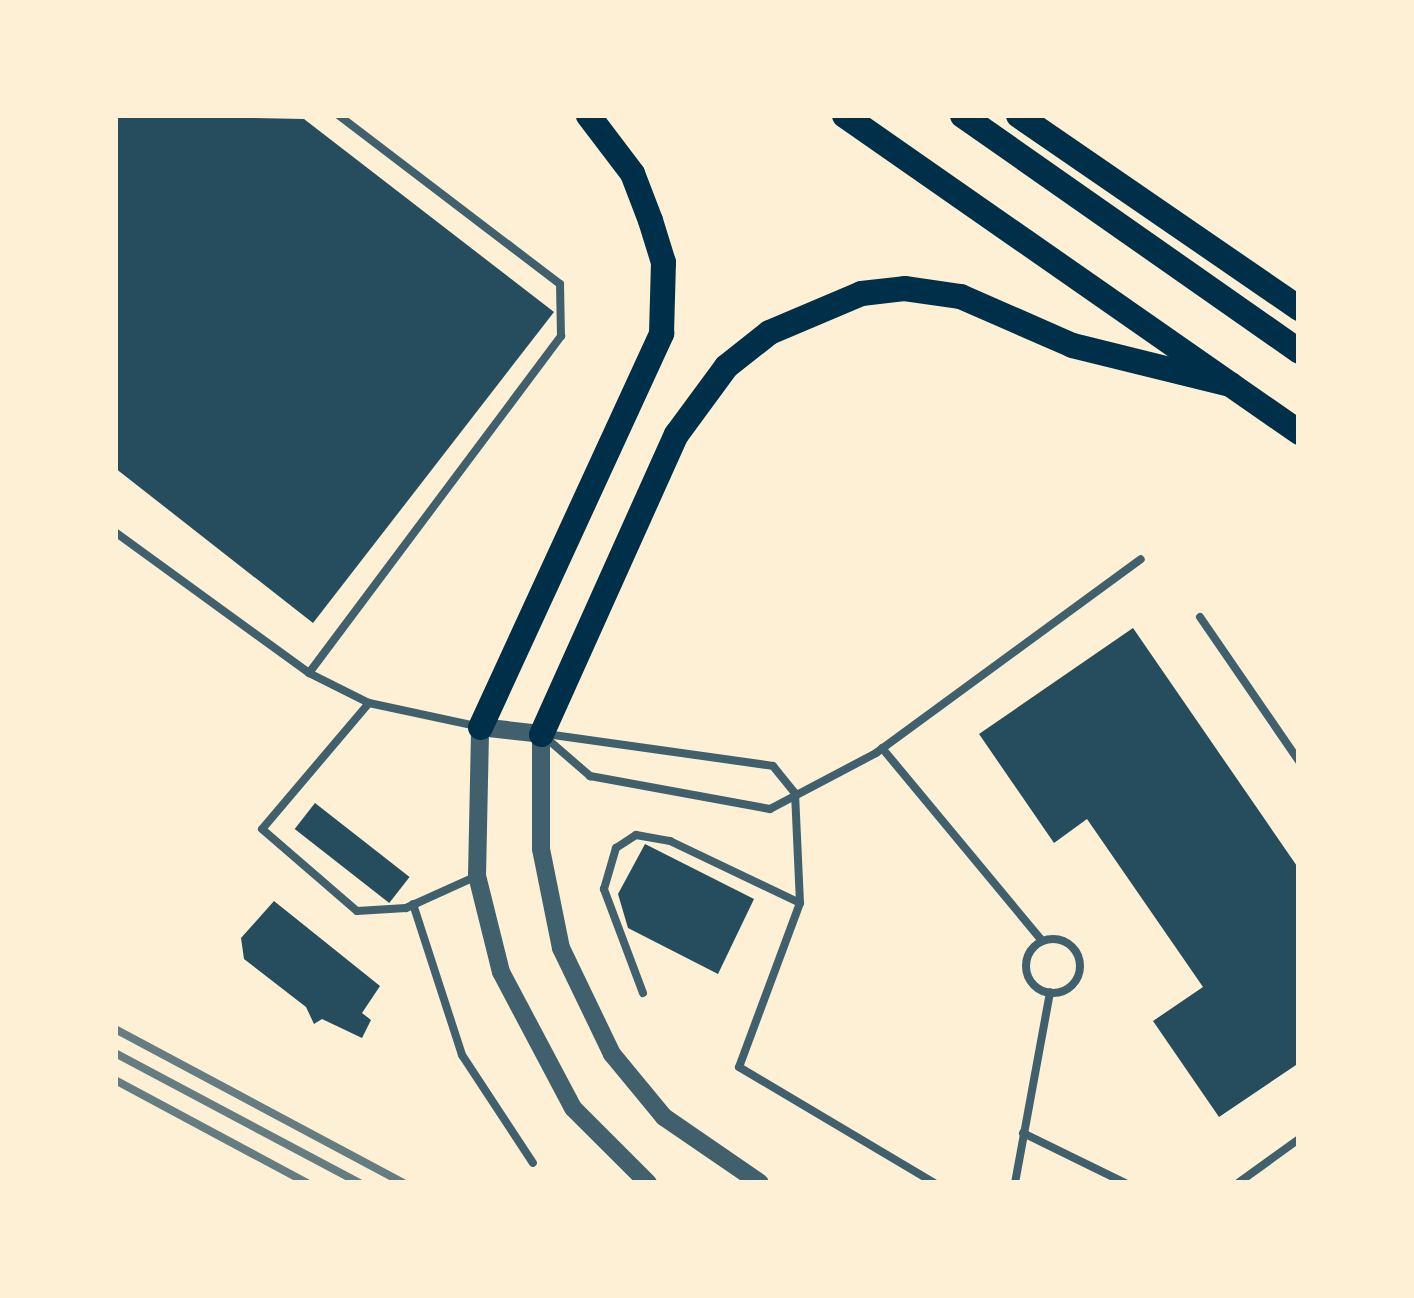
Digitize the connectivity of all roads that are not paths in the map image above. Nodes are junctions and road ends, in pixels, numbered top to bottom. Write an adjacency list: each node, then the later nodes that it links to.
1 (338, 115): 13 (lane)
2 (588, 115): 15 (highway)
3 (844, 115): 8 (highway)
4 (962, 115): 7 (highway)
5 (1018, 115): 6 (highway)
6 (1299, 308)
7 (1299, 351)
8 (1230, 384): 9 (highway); 16 (highway)
9 (1299, 432)
10 (115, 532): 13 (lane)
11 (1141, 559): 17 (lane)
12 (1200, 616): 18 (lane)
13 (309, 674): 14 (lane)
14 (369, 703): 15 (lane); 22 (lane)
15 (480, 727): 16 (street); 20 (street)
16 (542, 734): 19 (lane); 19 (lane); 30 (street)
17 (882, 748): 19 (lane); 23 (lane)
18 (1299, 761)
19 (795, 793): 21 (lane)
20 (477, 876): 22 (lane); 29 (street)
21 (800, 902): 25 (lane); 31 (lane)
22 (414, 904): 28 (lane)
23 (1042, 941): 24 (lane); 24 (lane)
24 (1050, 992): 26 (lane)
25 (643, 993)
26 (1023, 1133): 32 (lane); 33 (lane)
27 (1299, 1139): 34 (lane)
28 (533, 1163)
29 (648, 1183)
30 (760, 1183)
31 (934, 1183)
32 (1014, 1183)
33 (1125, 1183)
34 (1238, 1183)

